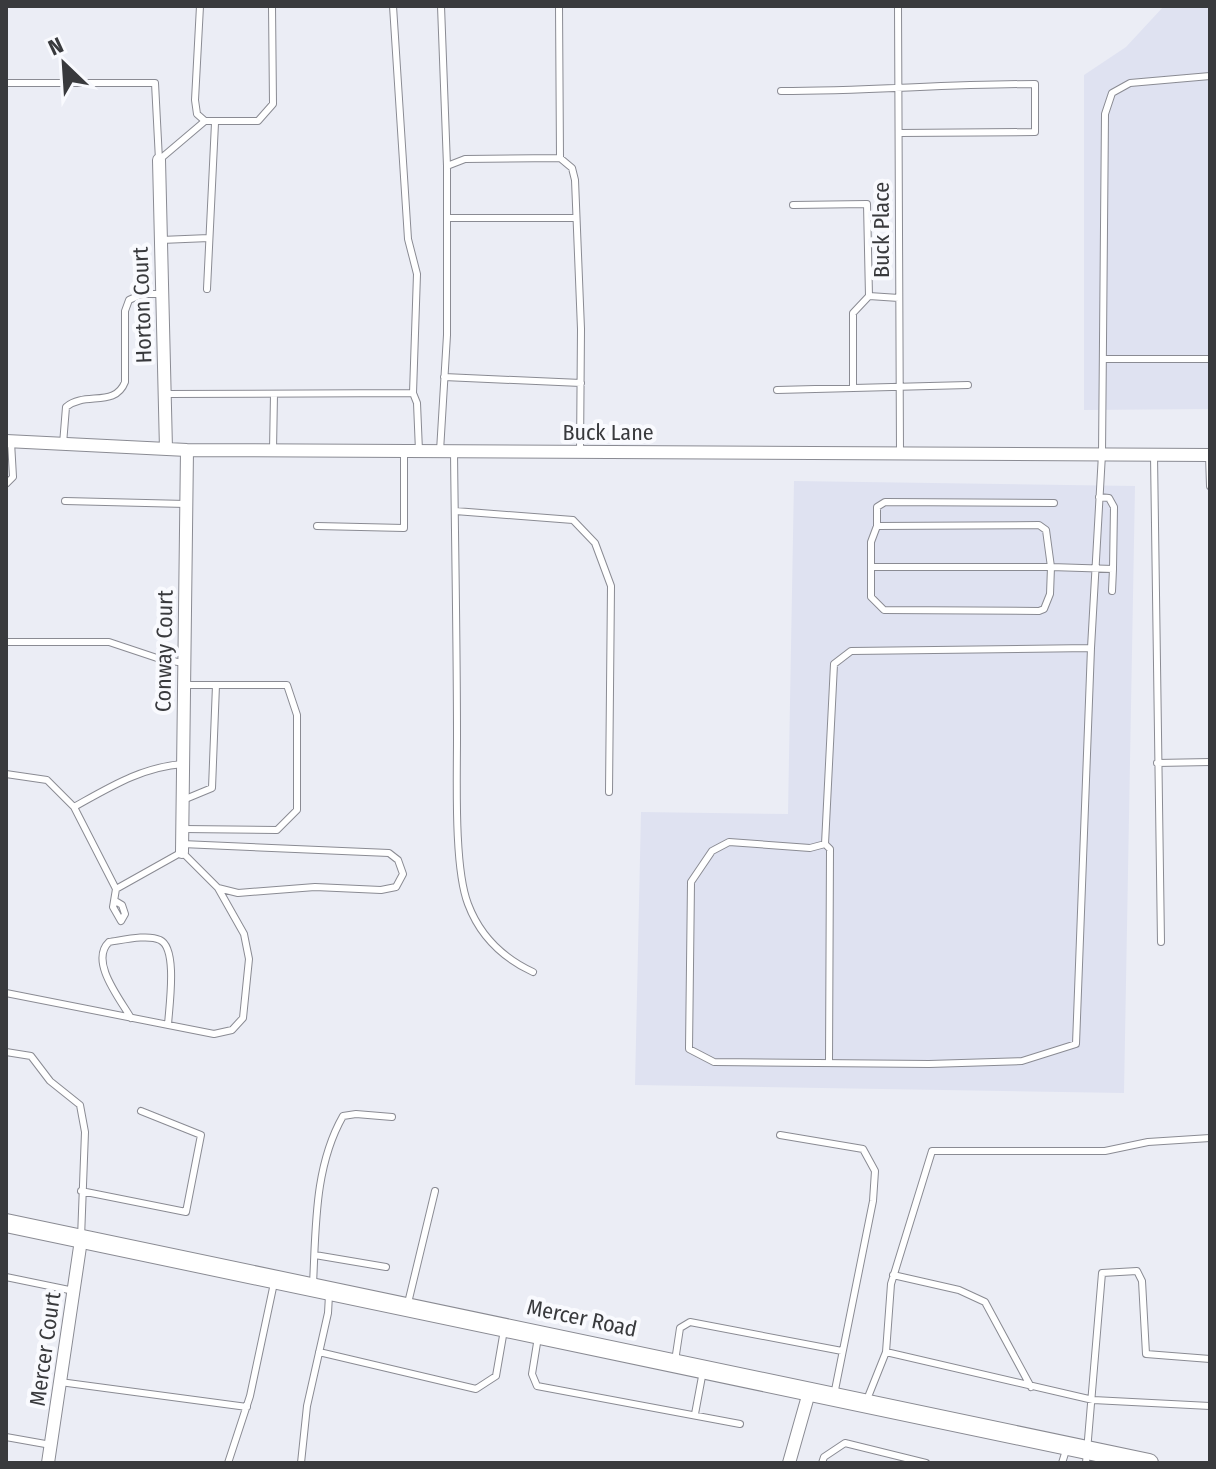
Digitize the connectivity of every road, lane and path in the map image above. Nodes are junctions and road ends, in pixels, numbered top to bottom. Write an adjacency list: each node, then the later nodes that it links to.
1 (200, 6): 11 (lane)
2 (272, 6): 12 (lane)
3 (393, 6): 34 (lane)
4 (441, 6): 16 (lane)
5 (559, 6): 14 (lane)
6 (898, 6): 10 (lane, Buck Place)
7 (1210, 76): 26 (lane)
8 (6, 83): 15 (lane)
9 (781, 91): 10 (lane)
10 (898, 91): 13 (lane, Buck Place); 13 (lane)
11 (205, 121): 12 (lane); 15 (lane)
12 (215, 123): 20 (lane)
13 (899, 133): 25 (lane, Buck Place)
14 (560, 158): 16 (lane); 19 (lane)
15 (159, 160): 21 (street, Horton Court)
16 (447, 166): 18 (lane)
17 (793, 205): 24 (lane)
18 (447, 218): 19 (lane); 28 (lane)
19 (576, 218): 29 (lane)
20 (209, 238): 21 (lane); 22 (lane)
21 (161, 240): 23 (street, Horton Court)
22 (207, 289)
23 (162, 294): 35 (street, Horton Court); 38 (lane)
24 (869, 296): 25 (lane); 32 (lane)
25 (899, 298): 31 (lane, Buck Place)
26 (1103, 359): 27 (lane); 48 (lane)
27 (1210, 359)
28 (444, 377): 29 (lane); 44 (lane)
29 (581, 383): 46 (lane)
30 (968, 385): 31 (lane)
31 (900, 386): 32 (lane); 47 (lane, Buck Place)
32 (853, 387): 33 (lane)
33 (777, 390)
34 (413, 393): 36 (lane); 43 (lane)
35 (165, 394): 36 (lane); 39 (street, Horton Court)
36 (274, 394): 41 (lane)
37 (9, 441): 38 (street, Buck Lane); 51 (lane)
38 (63, 444): 39 (street, Buck Lane)
39 (166, 449): 40 (street, Buck Lane)
40 (187, 450): 41 (street, Buck Lane); 56 (street, Conway Court)
41 (273, 450): 42 (street, Buck Lane)
42 (404, 451): 43 (street, Buck Lane); 58 (lane)
43 (419, 451): 44 (street, Buck Lane)
44 (440, 451): 45 (street, Buck Lane)
45 (454, 451): 46 (street, Buck Lane); 57 (lane)
46 (580, 452): 47 (street, Buck Lane)
47 (900, 453): 48 (street, Buck Lane)
48 (1102, 454): 49 (street, Buck Lane); 53 (lane)
49 (1154, 455): 50 (street, Buck Lane); 71 (lane)
50 (1210, 455): 52 (lane)
51 (6, 484)
52 (1210, 486)
53 (1099, 497): 62 (lane); 63 (lane)
54 (65, 501): 56 (lane)
55 (1054, 503): 59 (lane)
56 (186, 504): 67 (street, Conway Court)
57 (455, 511): 74 (lane); 84 (lane)
58 (317, 526)
59 (877, 526): 60 (lane); 61 (lane)
60 (871, 567): 61 (lane); 61 (lane)
61 (1051, 567): 62 (lane)
62 (1094, 567): 63 (lane); 66 (lane)
63 (1113, 569): 64 (lane)
64 (1112, 591)
65 (6, 642): 67 (lane)
66 (1091, 648): 78 (lane); 89 (lane)
67 (184, 663): 68 (street, Conway Court)
68 (184, 685): 69 (lane); 72 (street, Conway Court)
69 (216, 685): 75 (lane); 77 (lane)
70 (1210, 762): 71 (lane)
71 (1157, 763): 83 (lane)
72 (183, 764): 75 (street, Conway Court); 76 (lane)
73 (6, 774): 76 (lane)
74 (609, 792)
75 (183, 800): 77 (street, Conway Court)
76 (74, 807): 81 (lane)
77 (183, 829): 79 (street, Conway Court)
78 (825, 844): 89 (lane); 89 (lane)
79 (182, 848): 80 (lane); 80 (lane); 81 (lane)
80 (218, 888): 87 (lane)
81 (116, 889): 82 (lane)
82 (125, 940): 86 (lane); 87 (lane)
83 (1161, 942)
84 (533, 972)
85 (6, 993): 86 (lane)
86 (131, 1018): 87 (lane)
87 (168, 1025)
88 (6, 1052): 94 (lane)
89 (829, 1062)
90 (141, 1111): 94 (lane)
91 (392, 1117): 98 (lane)
92 (780, 1135): 108 (lane)
93 (1210, 1138): 100 (lane)
94 (81, 1191): 97 (lane)
95 (435, 1191): 105 (lane)
96 (6, 1223): 97 (street, Mercer Road)
97 (81, 1240): 102 (street, Mercer Road); 104 (street, Mercer Court)
98 (315, 1255): 99 (lane); 103 (lane)
99 (386, 1267)
100 (893, 1275): 110 (lane); 115 (lane)
101 (6, 1277): 104 (lane)
102 (275, 1280): 103 (street, Mercer Road); 121 (lane)
103 (321, 1289): 105 (street, Mercer Road); 109 (lane)
104 (74, 1291): 114 (street, Mercer Court)
105 (407, 1307): 106 (street, Mercer Road)
106 (505, 1327): 107 (street, Mercer Road); 109 (lane)
107 (538, 1334): 112 (street, Mercer Road); 122 (lane)
108 (842, 1351): 112 (lane); 117 (lane)
109 (319, 1352): 130 (lane)
110 (886, 1352): 115 (lane); 119 (lane)
111 (1210, 1359): 118 (lane)
112 (675, 1362): 113 (street, Mercer Road)
113 (703, 1367): 116 (street, Mercer Road); 122 (lane)
114 (60, 1382): 121 (lane); 125 (street, Mercer Court)
115 (1031, 1387): 118 (lane)
116 (810, 1389): 117 (street, Mercer Road); 131 (street)
117 (834, 1395): 119 (street, Mercer Road)
118 (1093, 1400): 120 (lane); 127 (lane)
119 (866, 1402): 126 (street, Mercer Road)
120 (1210, 1406)
121 (247, 1407): 129 (lane)
122 (695, 1414): 123 (lane)
123 (740, 1424)
124 (6, 1437): 125 (lane)
125 (51, 1445): 128 (street, Mercer Court)
126 (1064, 1455): 127 (street, Mercer Road)
127 (1088, 1458): 134 (street, Mercer Road)
128 (48, 1463)
129 (228, 1463)
130 (301, 1463)
131 (789, 1463)
132 (822, 1463): 133 (lane)
133 (926, 1463)
134 (1149, 1463)

